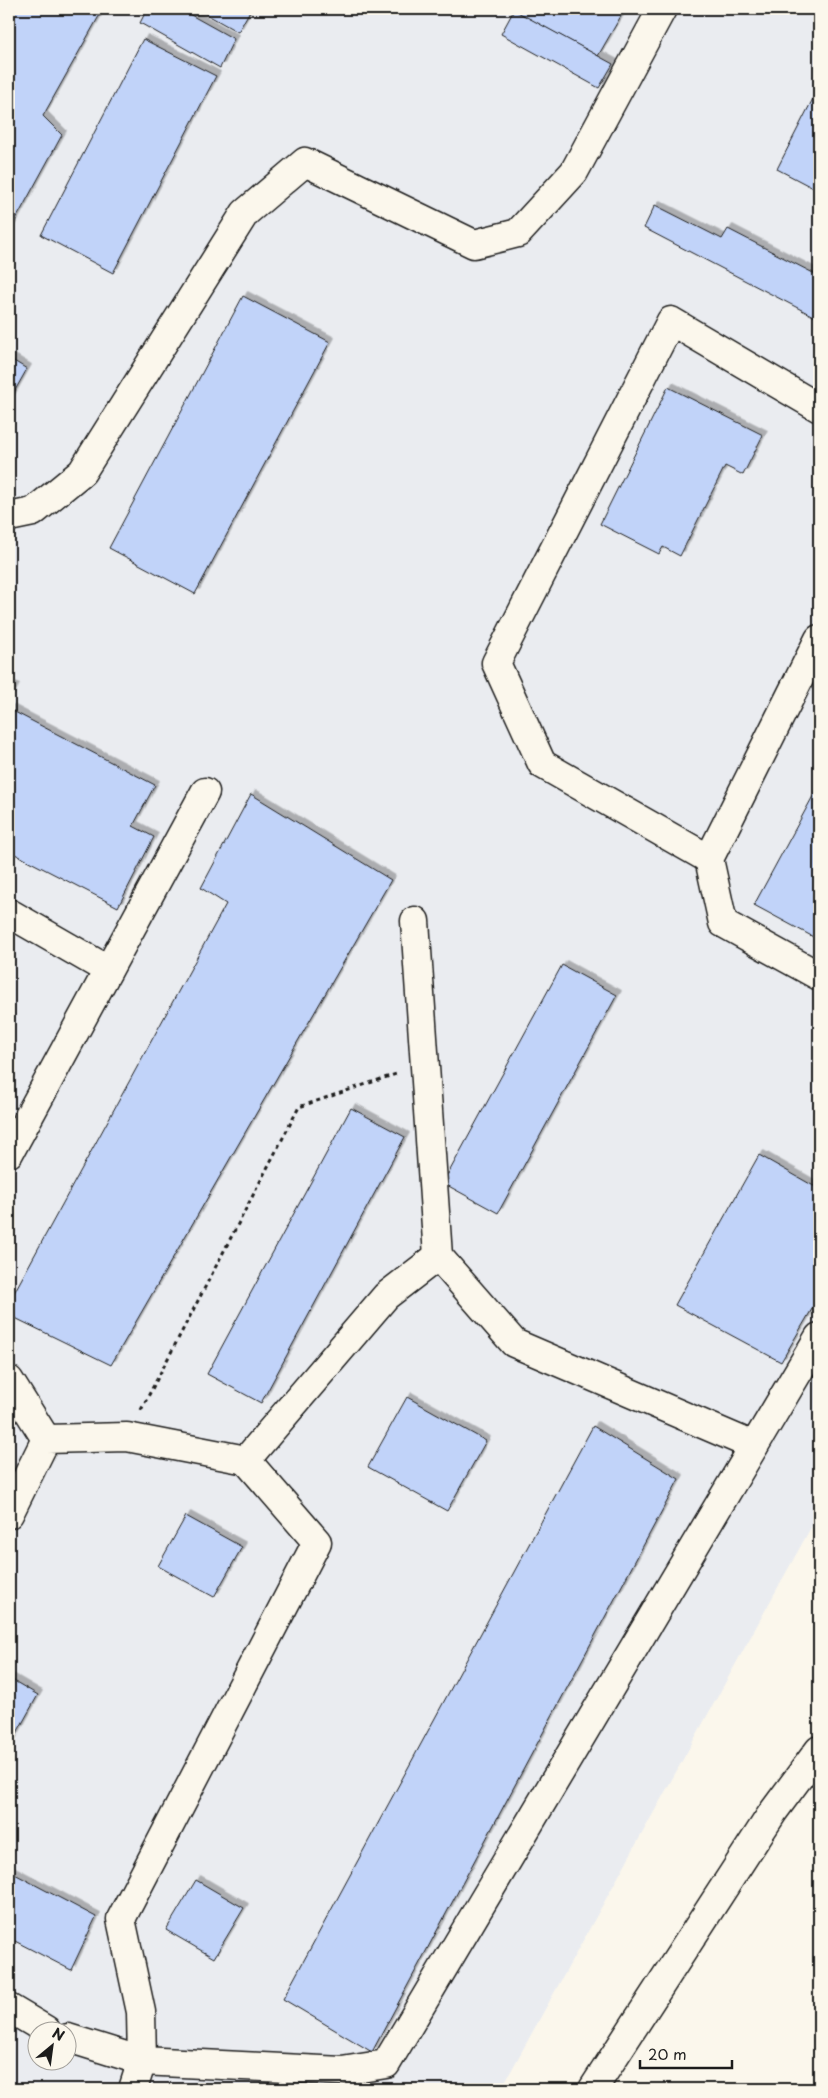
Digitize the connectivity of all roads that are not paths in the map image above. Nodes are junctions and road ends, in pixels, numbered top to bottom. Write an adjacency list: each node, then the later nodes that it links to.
1 (662, 9): 3 (street)
2 (819, 408): 6 (street)
3 (9, 517)
4 (819, 639): 6 (street)
5 (205, 792): 9 (street)
6 (709, 859): 10 (street)
7 (9, 914): 9 (street)
8 (415, 921): 12 (street)
9 (108, 970): 11 (street)
10 (819, 976)
11 (9, 1153)
12 (438, 1256): 16 (street); 17 (street)
13 (819, 1337): 16 (street)
14 (9, 1380): 15 (street)
15 (46, 1439): 17 (street); 18 (street)
16 (754, 1446): 23 (street)
17 (246, 1460): 23 (street)
18 (9, 1514)
19 (819, 1750): 25 (street)
20 (9, 2008): 21 (street)
21 (29, 2020)
22 (78, 2041): 23 (street)
23 (142, 2062): 24 (street)
24 (133, 2089)
25 (593, 2089)

